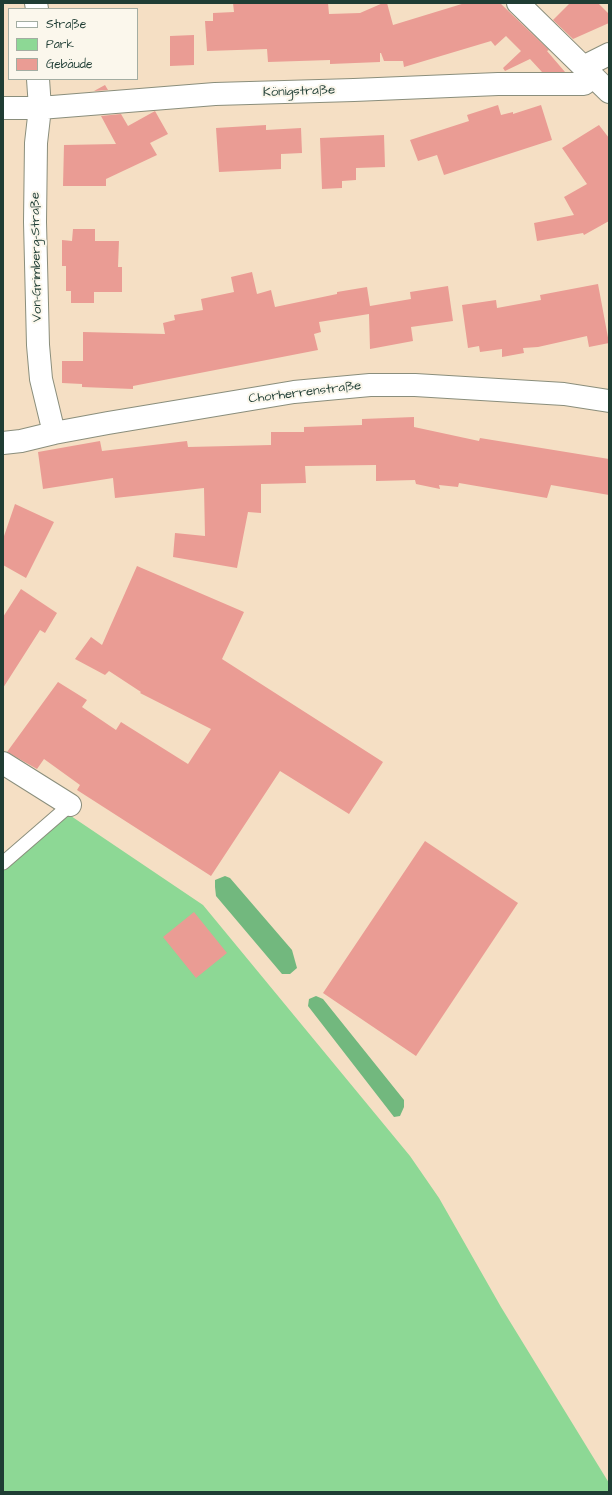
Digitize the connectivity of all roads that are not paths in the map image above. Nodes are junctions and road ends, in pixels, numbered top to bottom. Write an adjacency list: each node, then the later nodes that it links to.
1 (518, 3): 3 (street)
2 (609, 54): 3 (street, Königstraße)
3 (588, 71): 5 (street); 7 (street, Königstraße)
4 (38, 80): 7 (street, Von-Grimberg-Straße)
5 (609, 92)
6 (3, 108): 7 (street, Königstraße)
7 (40, 108): 9 (street, Von-Grimberg-Straße)
8 (609, 401): 9 (street, Chorherrenstraße)
9 (54, 433): 10 (street, Chorherrenstraße)
10 (3, 443)
11 (3, 762): 12 (street)
12 (70, 805): 13 (lane)
13 (3, 863)

